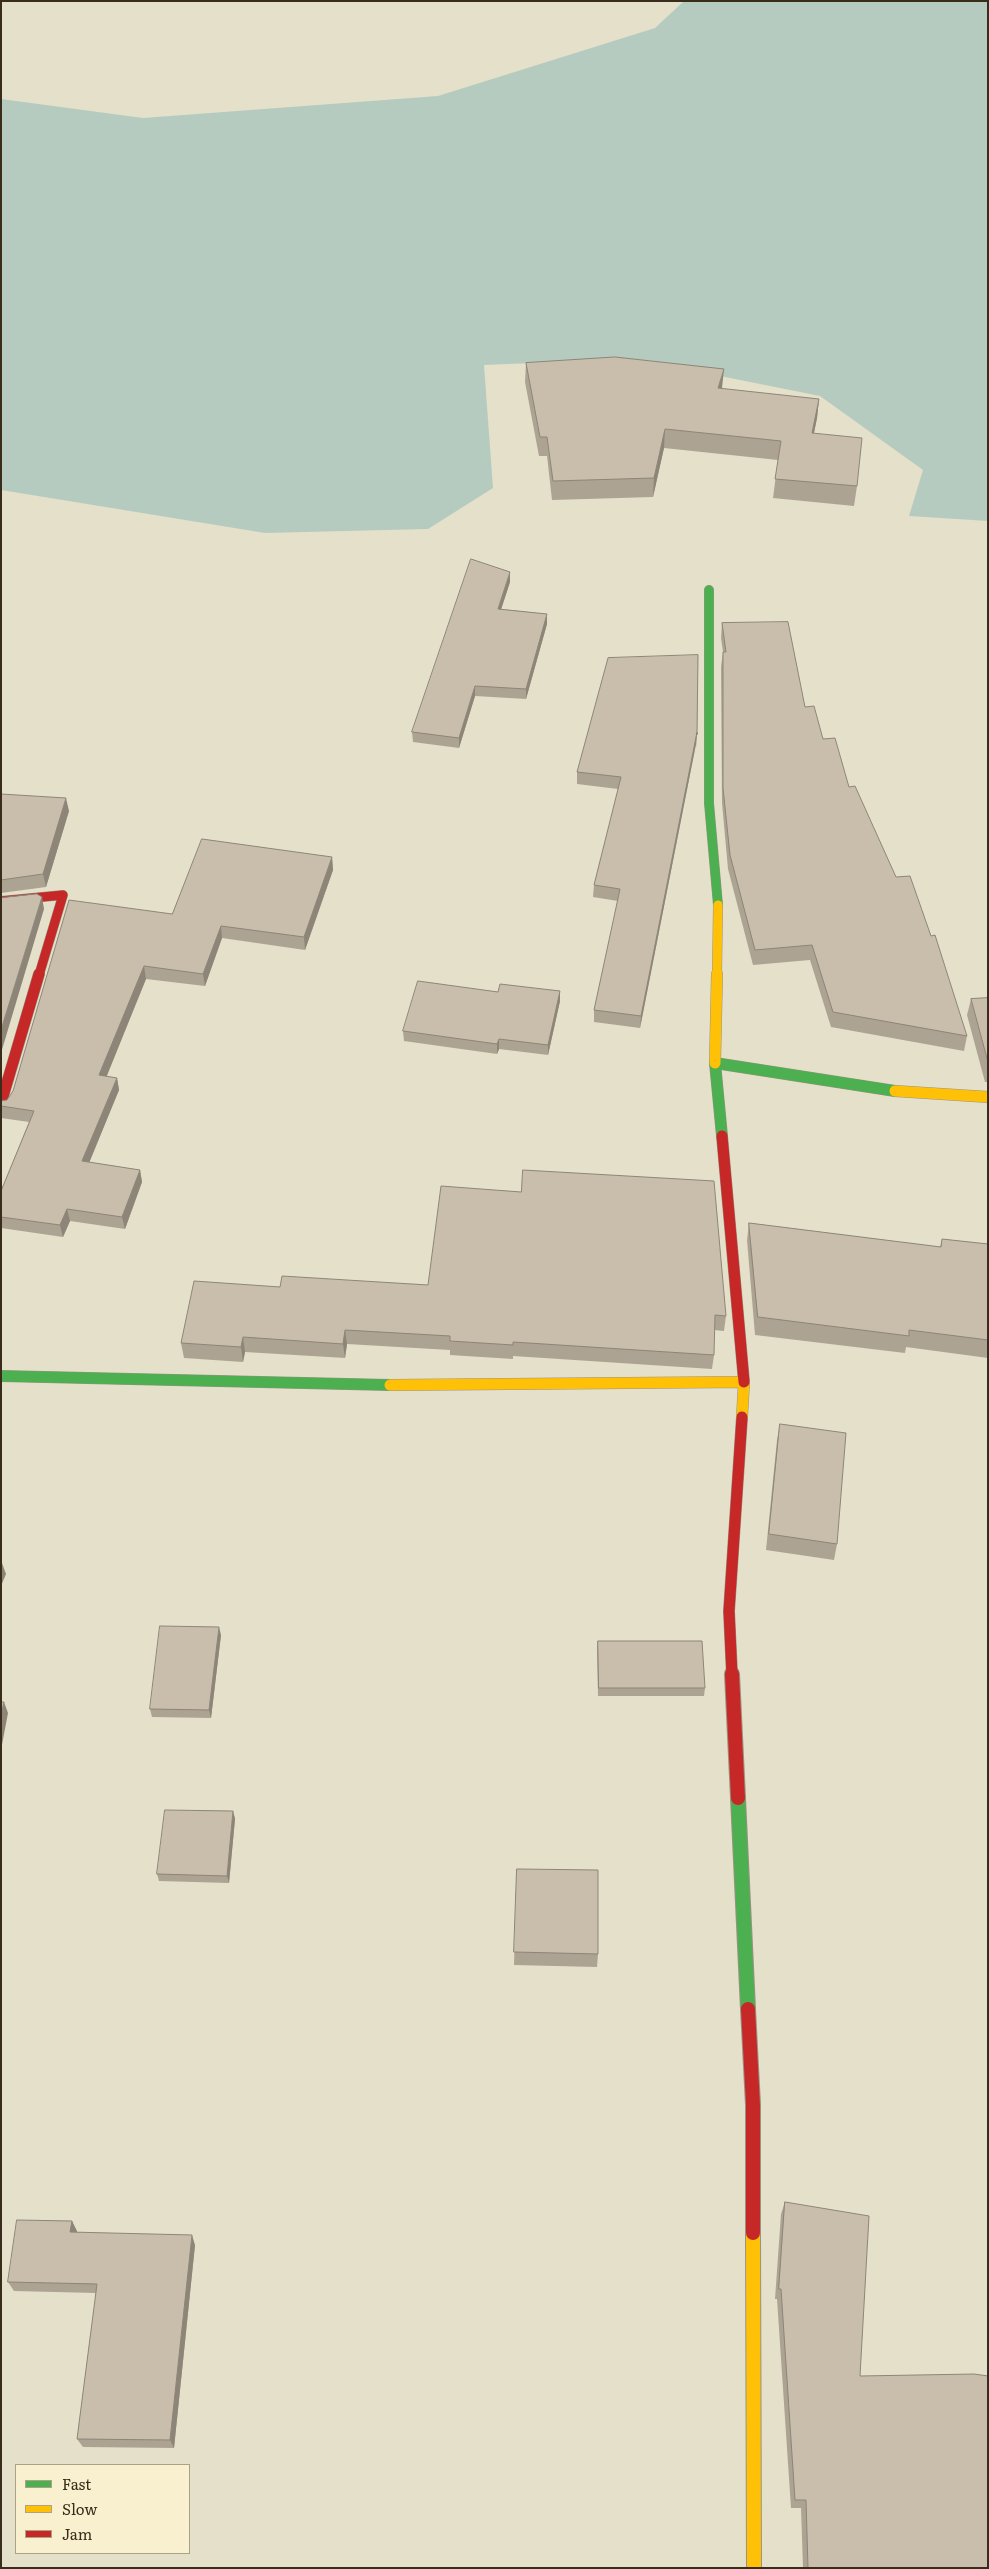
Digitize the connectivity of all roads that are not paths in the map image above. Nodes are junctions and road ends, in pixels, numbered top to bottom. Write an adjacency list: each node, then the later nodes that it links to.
1 (709, 590): 3 (street)
2 (1, 901): 5 (street)
3 (715, 1063): 4 (street); 7 (street)
4 (988, 1097)
5 (1, 1103)
6 (1, 1376): 7 (street)
7 (744, 1382): 8 (street)
8 (754, 2568)

